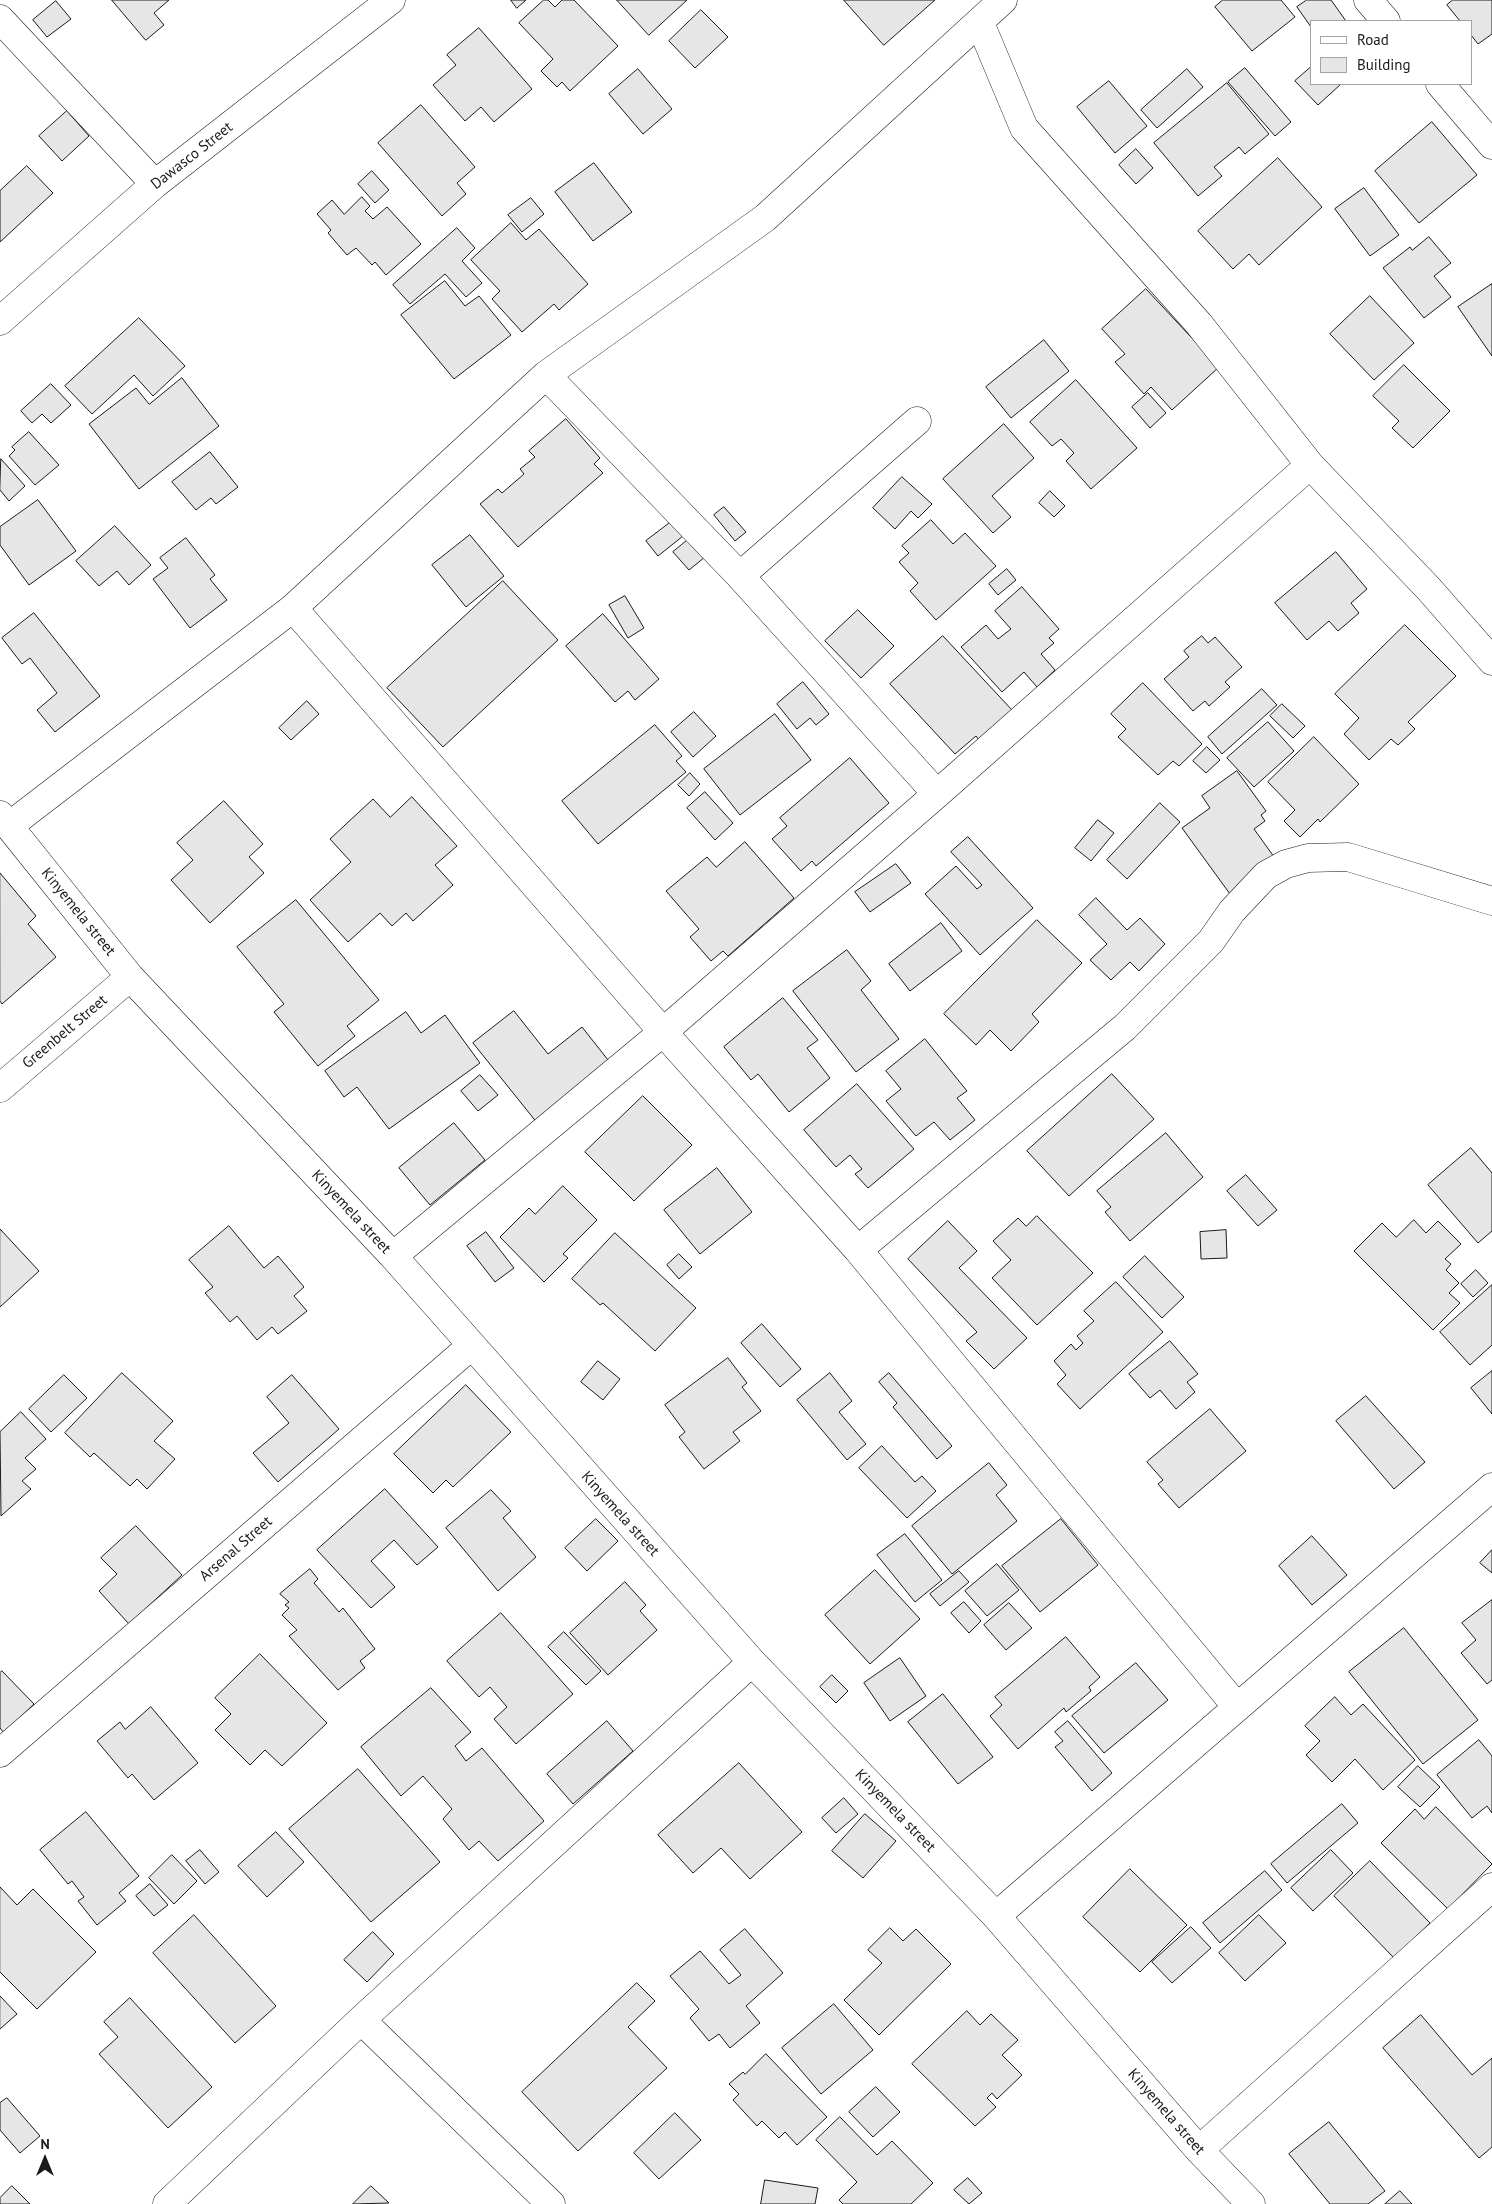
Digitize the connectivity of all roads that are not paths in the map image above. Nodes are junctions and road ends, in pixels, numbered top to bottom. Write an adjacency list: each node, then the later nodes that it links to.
1 (391, 0): 9 (street, Dawasco Street)
2 (1003, 0): 6 (street)
3 (1368, 0): 5 (street)
4 (0, 19): 9 (street)
5 (1385, 20)
6 (980, 24): 11 (street); 13 (street)
7 (1441, 85): 8 (street)
8 (1492, 145)
9 (155, 184): 10 (street, Dawasco Street)
10 (0, 321)
11 (546, 375): 14 (street); 15 (street)
12 (917, 420): 14 (street)
13 (1310, 465): 16 (street); 17 (street)
14 (740, 576): 17 (street)
15 (293, 608): 18 (street); 21 (street)
16 (1492, 661)
17 (937, 794): 21 (street)
18 (4, 821): 20 (street, Kinyemela street)
19 (1492, 901): 23 (street)
20 (130, 977): 22 (street, Greenbelt Street); 24 (street, Kinyemela street)
21 (663, 1032): 23 (street); 24 (street)
22 (0, 1088)
23 (858, 1250): 28 (street)
24 (393, 1256): 25 (street, Kinyemela street)
25 (471, 1346): 27 (street, Kinyemela street); 29 (street, Arsenal Street)
26 (1492, 1488): 28 (street)
27 (752, 1662): 31 (street, Kinyemela street); 32 (street)
28 (1237, 1707): 31 (street)
29 (0, 1753)
30 (1492, 1887): 33 (street)
31 (996, 1916): 33 (street, Kinyemela street)
32 (361, 2020): 34 (street); 35 (street)
33 (1199, 2150): 36 (street, Kinyemela street)
34 (168, 2204)
35 (551, 2204)
36 (1251, 2204)

